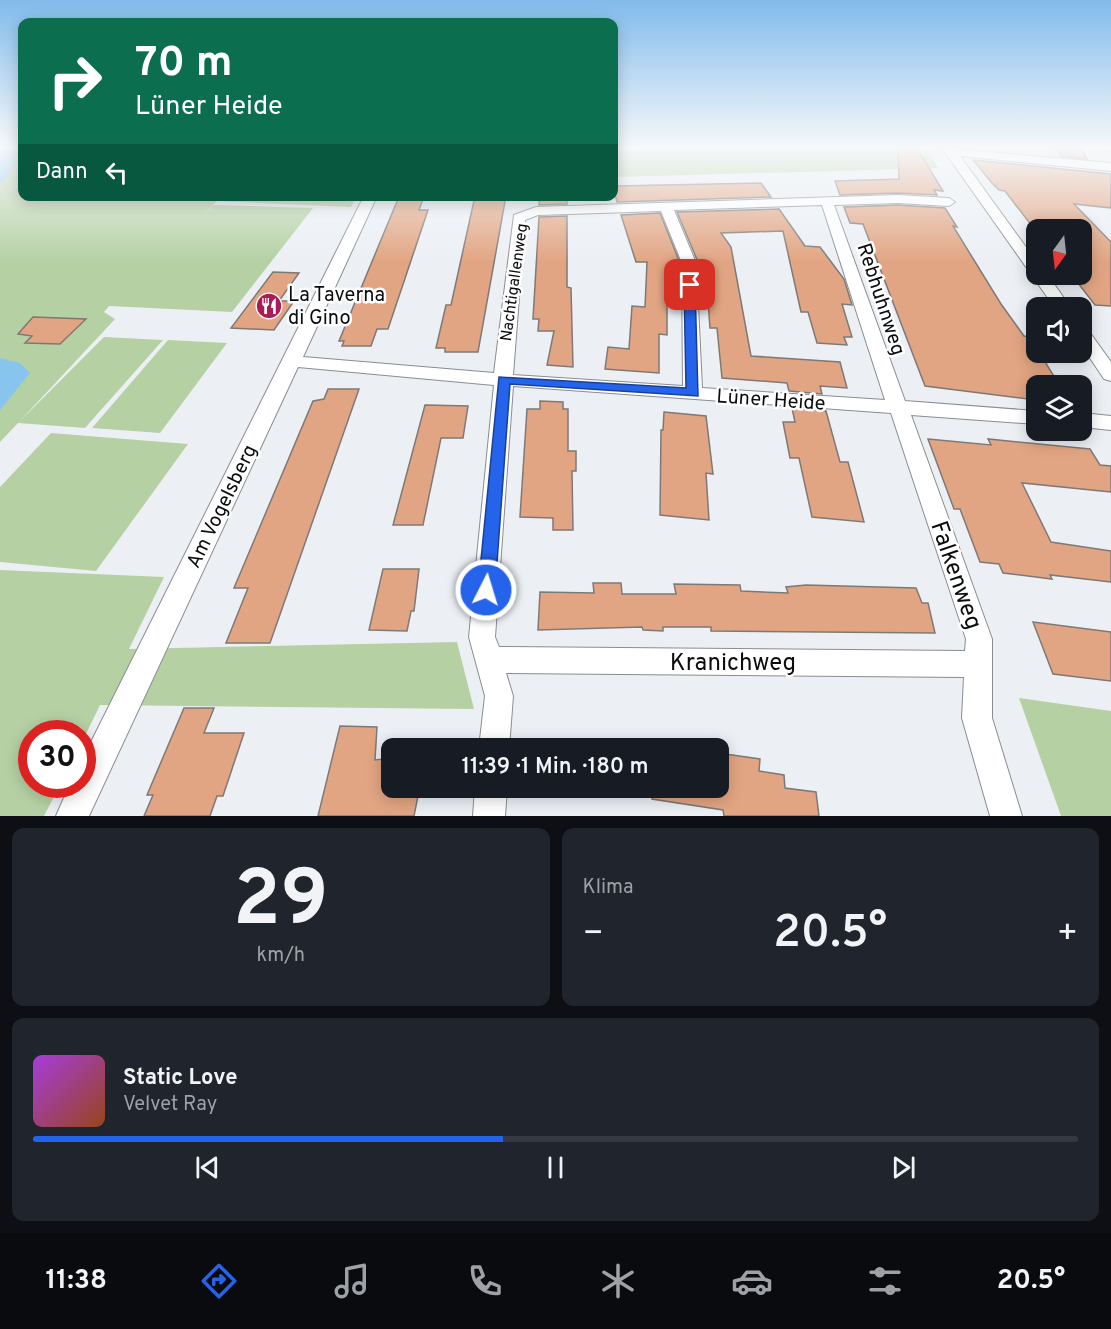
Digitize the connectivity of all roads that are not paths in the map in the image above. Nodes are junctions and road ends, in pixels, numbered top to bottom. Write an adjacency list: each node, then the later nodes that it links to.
1 (976, 186): 6 (street)
2 (368, 201): 8 (street, Am Vogelsberg)
3 (827, 202): 4 (street, Nachtigallenweg); 5 (street, Nachtigallenweg); 12 (street, Rebhuhnweg)
4 (949, 202)
5 (666, 207): 10 (street, Nachtigallenweg); 11 (street)
6 (1026, 256)
7 (1092, 348): 9 (street)
8 (291, 361): 10 (street, Lüner Heide); 20 (street, Am Vogelsberg)
9 (1111, 375)
10 (504, 380): 11 (street, Lüner Heide); 16 (street)
11 (693, 393): 12 (street, Lüner Heide)
12 (898, 408): 13 (street, Lüner Heide); 17 (street, Falkenweg)
13 (1026, 416)
14 (1092, 421): 15 (street)
15 (1111, 423)
16 (489, 660): 17 (street, Kranichweg); 18 (street)
17 (977, 664): 22 (street, Falkenweg)
18 (495, 738)
19 (490, 798): 21 (street)
20 (72, 816)
21 (489, 816)
22 (1006, 816)

